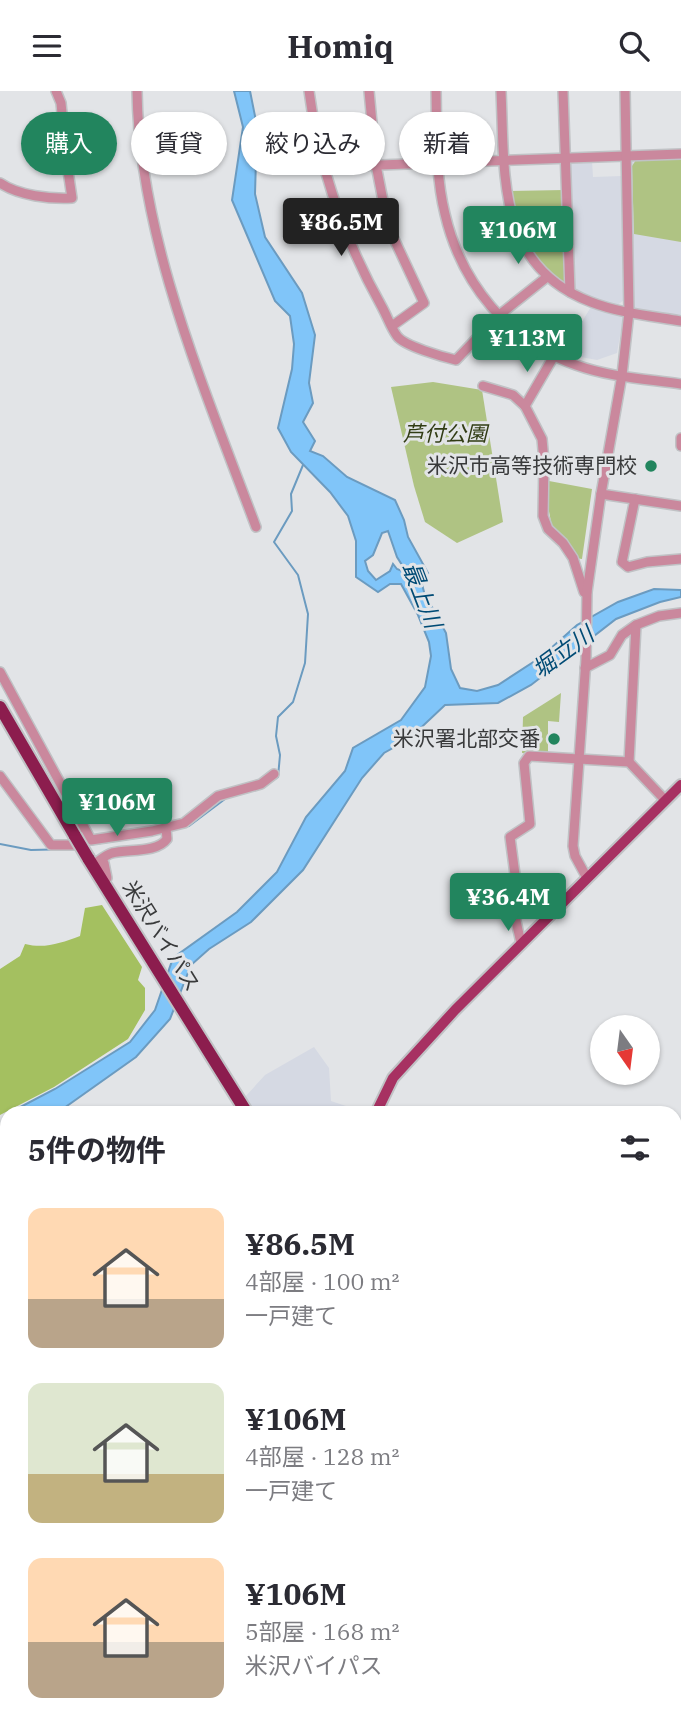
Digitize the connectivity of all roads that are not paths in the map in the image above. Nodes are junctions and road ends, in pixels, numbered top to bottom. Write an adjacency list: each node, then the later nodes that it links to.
1 (56, 91): 20 (street)
2 (137, 91): 37 (street)
3 (309, 91): 9 (street)
4 (369, 91): 10 (street)
5 (436, 91): 11 (street)
6 (500, 91): 16 (street)
7 (562, 91): 14 (street)
8 (625, 91): 13 (street)
9 (313, 112)
10 (371, 112)
11 (436, 112)
12 (681, 154): 13 (street)
13 (628, 156): 14 (street); 23 (street)
14 (565, 158): 16 (street); 22 (street)
15 (495, 161): 16 (street)
16 (504, 161): 21 (street)
17 (328, 175): 26 (street)
18 (378, 175): 26 (street)
19 (439, 175): 24 (street)
20 (0, 183)
21 (547, 277): 22 (street); 24 (street)
22 (570, 292): 23 (street)
23 (629, 312): 25 (street); 28 (street)
24 (498, 316): 26 (street); 27 (street)
25 (681, 321)
26 (392, 325)
27 (554, 356): 28 (street); 31 (street)
28 (622, 375): 29 (street); 34 (street)
29 (681, 384)
30 (483, 386): 31 (street)
31 (525, 406): 39 (street)
32 (681, 438): 33 (street)
33 (681, 446)
34 (601, 494): 35 (street); 39 (street)
35 (635, 499): 36 (street); 38 (street)
36 (681, 506)
37 (256, 527)
38 (681, 559)
39 (587, 592): 42 (street)
40 (681, 613): 41 (street)
41 (636, 625): 42 (street); 46 (street)
42 (586, 663): 45 (street)
43 (0, 672): 52 (street)
44 (0, 707): 52 (highway, 米沢バイパス)
45 (579, 760): 46 (street); 53 (street); 54 (street)
46 (629, 762): 50 (street)
47 (274, 774): 51 (street)
48 (0, 776): 52 (street)
49 (681, 785): 50 (main road)
50 (665, 800): 53 (main road)
51 (167, 831): 52 (street); 52 (street)
52 (90, 850): 55 (highway, 米沢バイパス)
53 (587, 878): 54 (main road)
54 (521, 943): 56 (main road)
55 (243, 1106)
56 (379, 1106)

